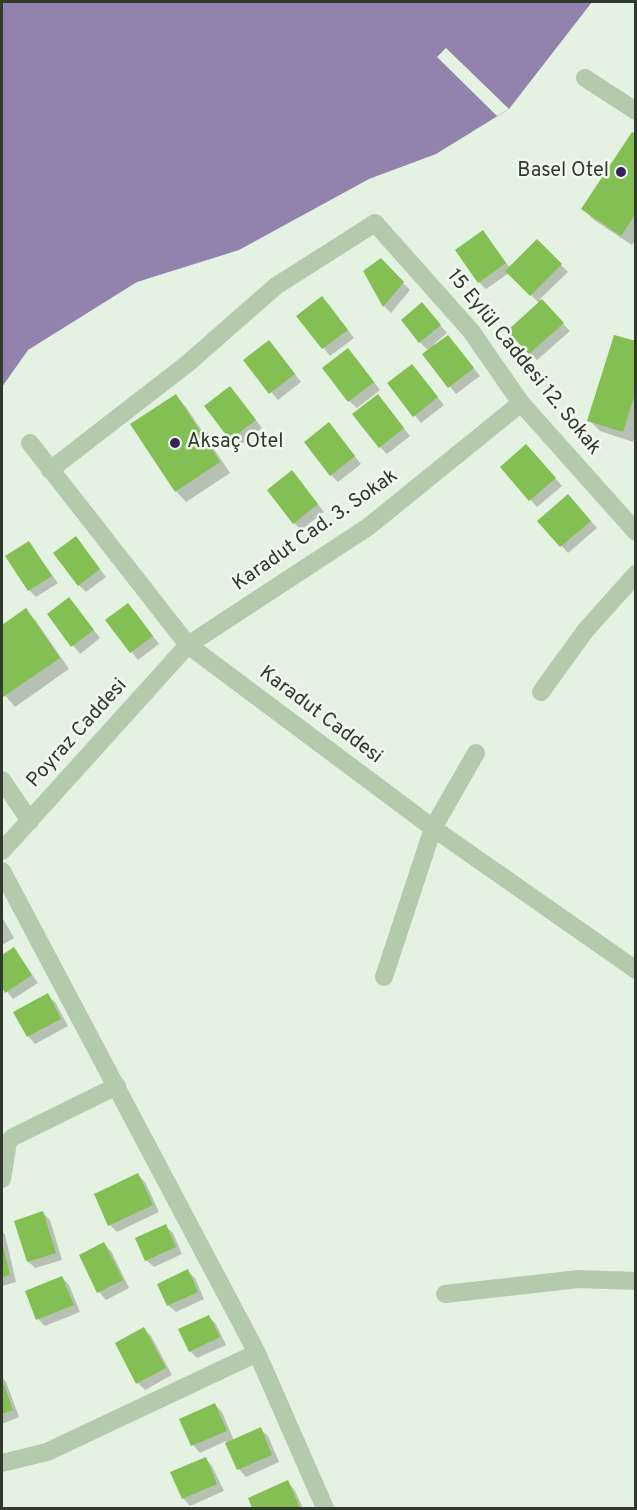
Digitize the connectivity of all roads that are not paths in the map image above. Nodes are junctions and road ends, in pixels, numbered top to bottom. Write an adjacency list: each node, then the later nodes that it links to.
1 (585, 78): 2 (street)
2 (636, 111)
3 (521, 403): 5 (street, 15 Eylül Caddesi 12. Sokak); 6 (street, 15 Eylül Caddesi 12. Sokak); 8 (street, Karadut Cad. 3. Sokak)
4 (30, 443): 5 (street, Karadut Caddesi)
5 (50, 470): 8 (street, Karadut Caddesi)
6 (636, 532)
7 (636, 574): 9 (street)
8 (188, 645): 12 (street, Poyraz Caddesi); 13 (street, Karadut Caddesi)
9 (541, 692)
10 (476, 753): 13 (street)
11 (2, 780): 12 (street)
12 (30, 821): 14 (street, Poyraz Caddesi)
13 (433, 828): 16 (street, Karadut Caddesi); 17 (street)
14 (2, 851)
15 (2, 871): 18 (street)
16 (636, 970)
17 (384, 977)
18 (117, 1086): 19 (street); 22 (street)
19 (2, 1179)
20 (636, 1281): 21 (street)
21 (445, 1294)
22 (257, 1353): 23 (street); 24 (street)
23 (2, 1463)
24 (325, 1509)

